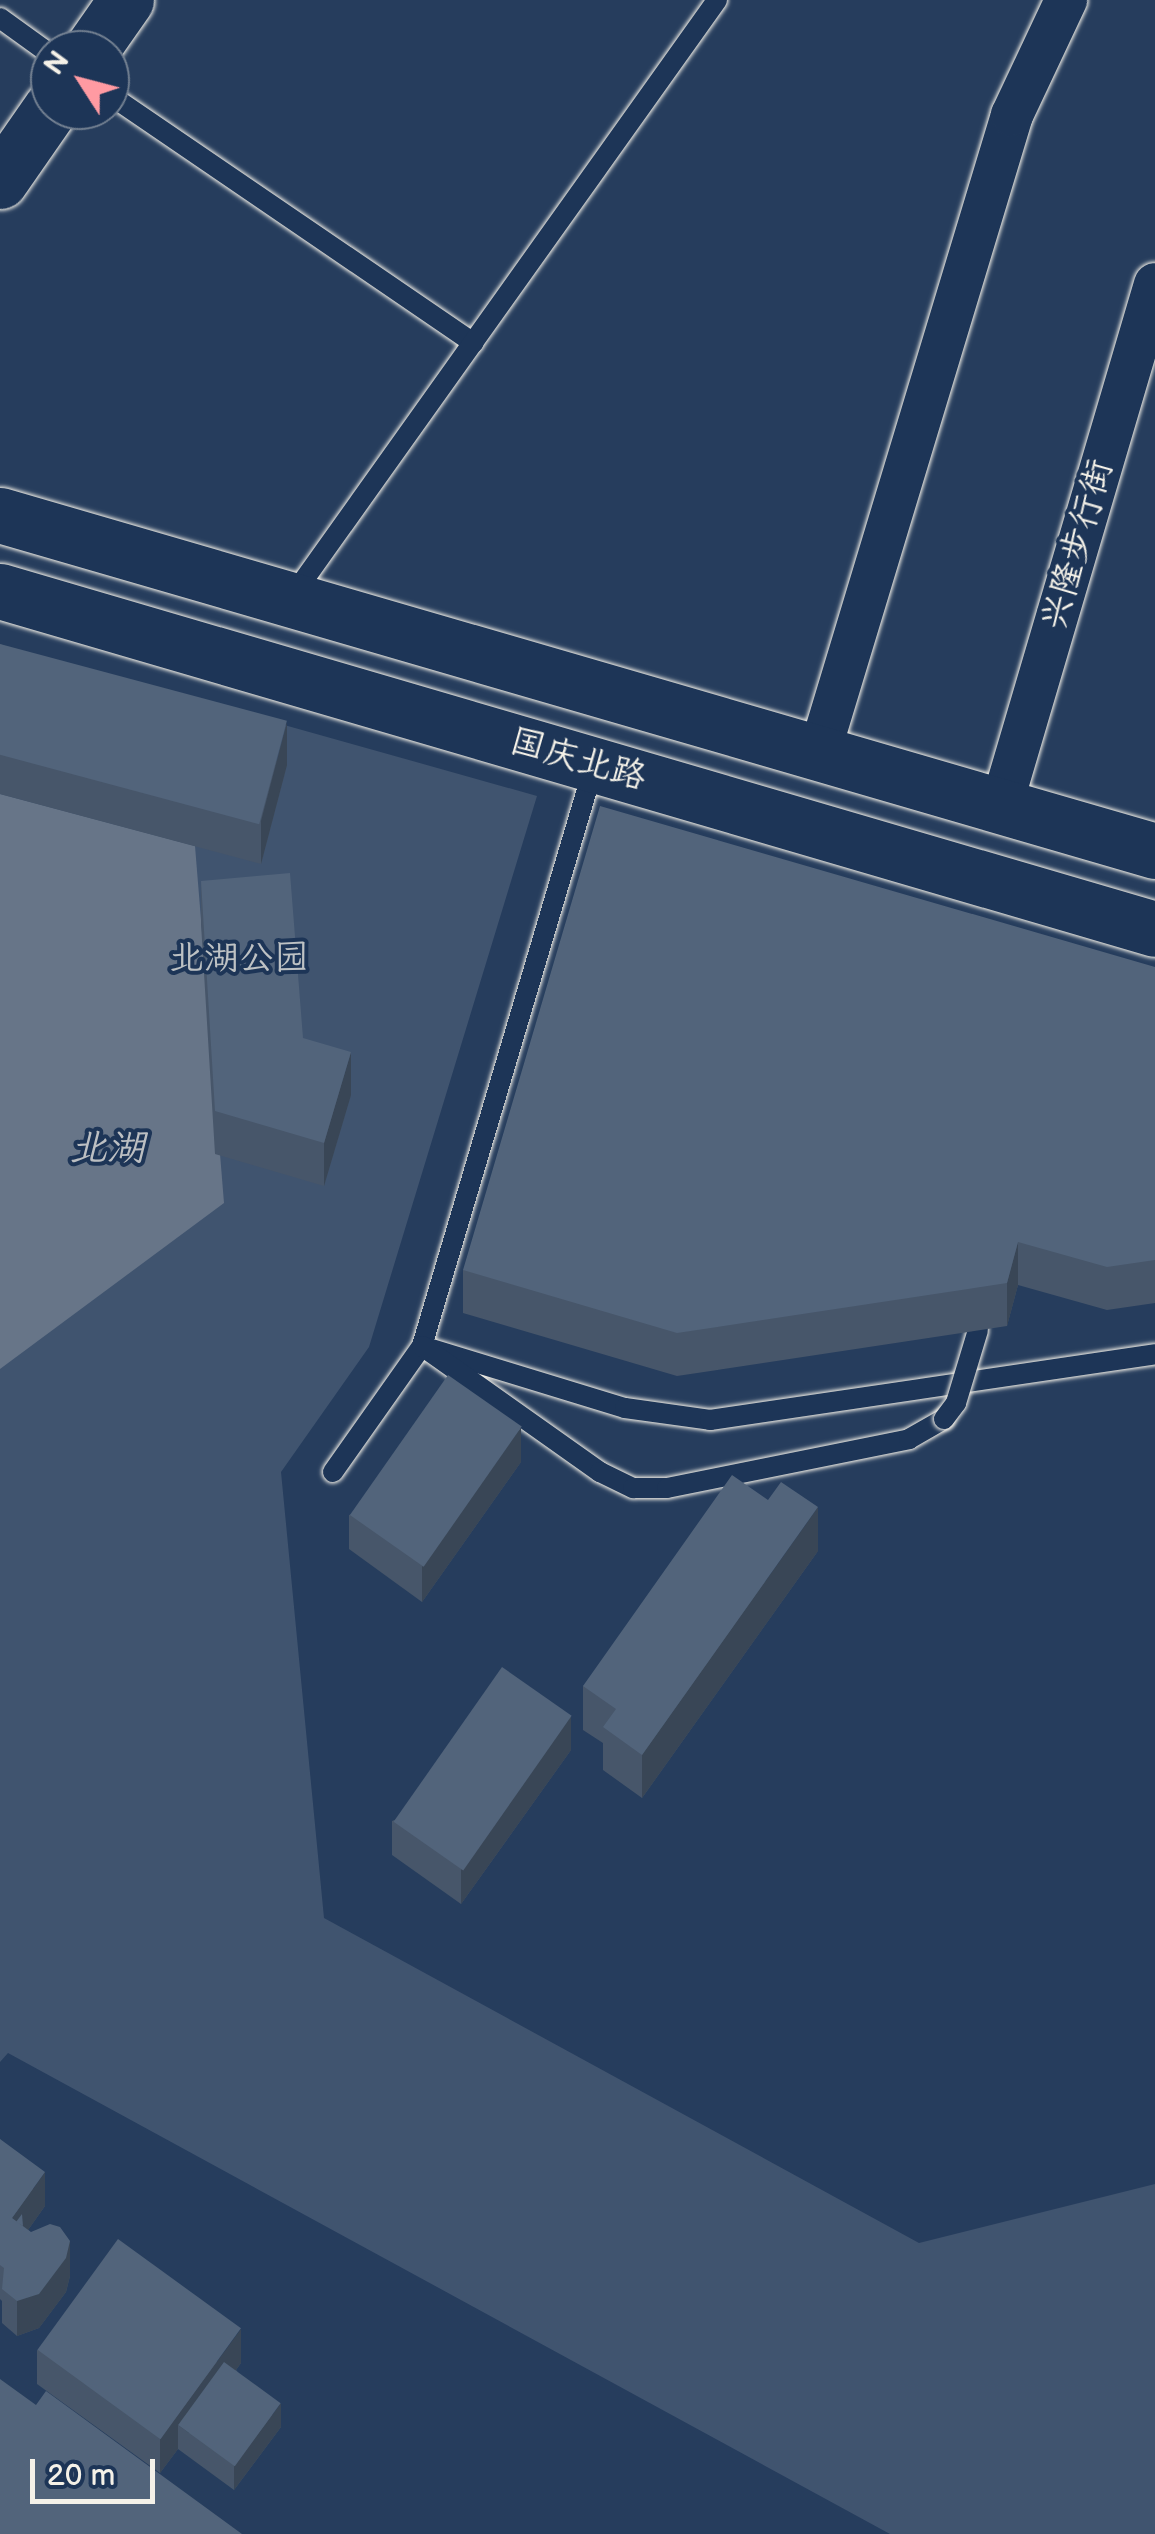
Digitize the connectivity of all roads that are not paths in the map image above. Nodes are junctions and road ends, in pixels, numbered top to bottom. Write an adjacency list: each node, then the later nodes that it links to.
1 (126, 0): 5 (main road)
2 (717, 0): 11 (lane)
3 (1066, 0): 15 (street)
4 (0, 18): 6 (lane)
5 (105, 30)
6 (30, 40)
7 (130, 110): 11 (lane)
8 (36, 130): 9 (main road)
9 (0, 182)
10 (1155, 284): 17 (street, 兴隆步行街)
11 (474, 343): 14 (lane)
12 (0, 515): 14 (main road, 国庆北路)
13 (0, 591): 16 (main road, 国庆北路)
14 (290, 599): 15 (main road, 国庆北路)
15 (820, 754): 17 (main road, 国庆北路)
16 (594, 764): 19 (main road, 国庆北路); 21 (lane)
17 (1000, 806): 18 (main road, 国庆北路)
18 (1152, 843)
19 (1155, 928)
20 (981, 1321): 21 (lane, bridge)
21 (422, 1346): 22 (lane); 23 (lane)
22 (1155, 1354)
23 (333, 1472)

